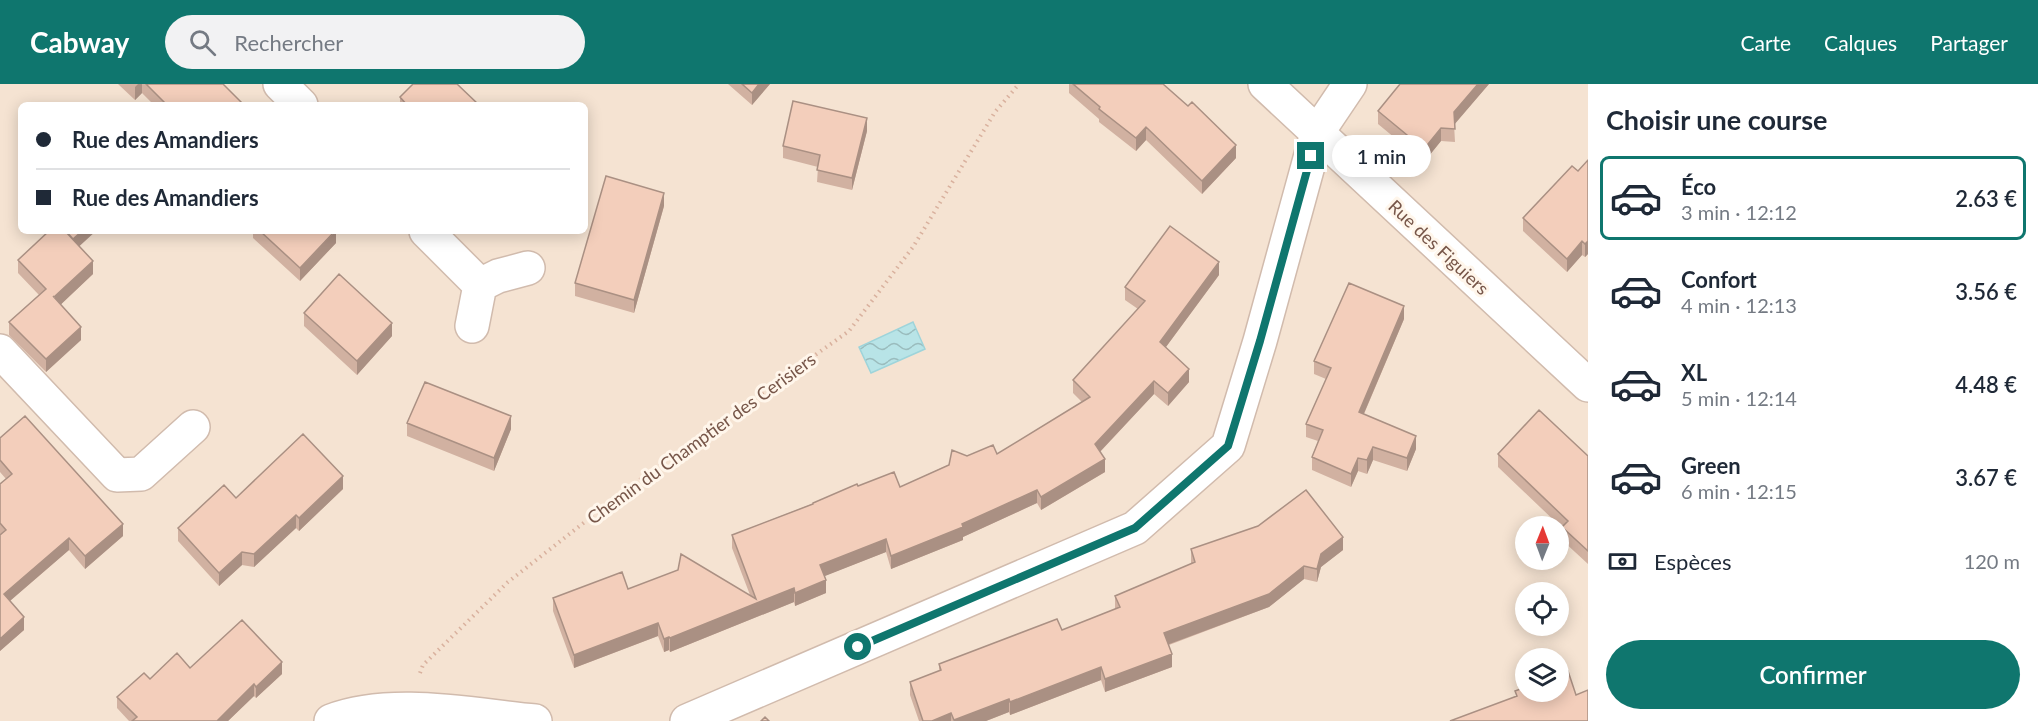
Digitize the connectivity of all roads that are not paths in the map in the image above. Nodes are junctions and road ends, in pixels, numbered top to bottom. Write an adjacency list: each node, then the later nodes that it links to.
1 (280, 84): 4 (street)
2 (1265, 84): 5 (street, Rue des Figuiers)
3 (1350, 84): 5 (street)
4 (298, 102)
5 (1317, 133): 11 (street, Rue des Figuiers); 15 (street)
6 (429, 234): 8 (street)
7 (528, 268): 8 (street)
8 (480, 285): 9 (street)
9 (472, 326)
10 (0, 351): 12 (street)
11 (1588, 384)
12 (193, 427)
13 (331, 721): 14 (street)
14 (535, 721)
15 (687, 721)

